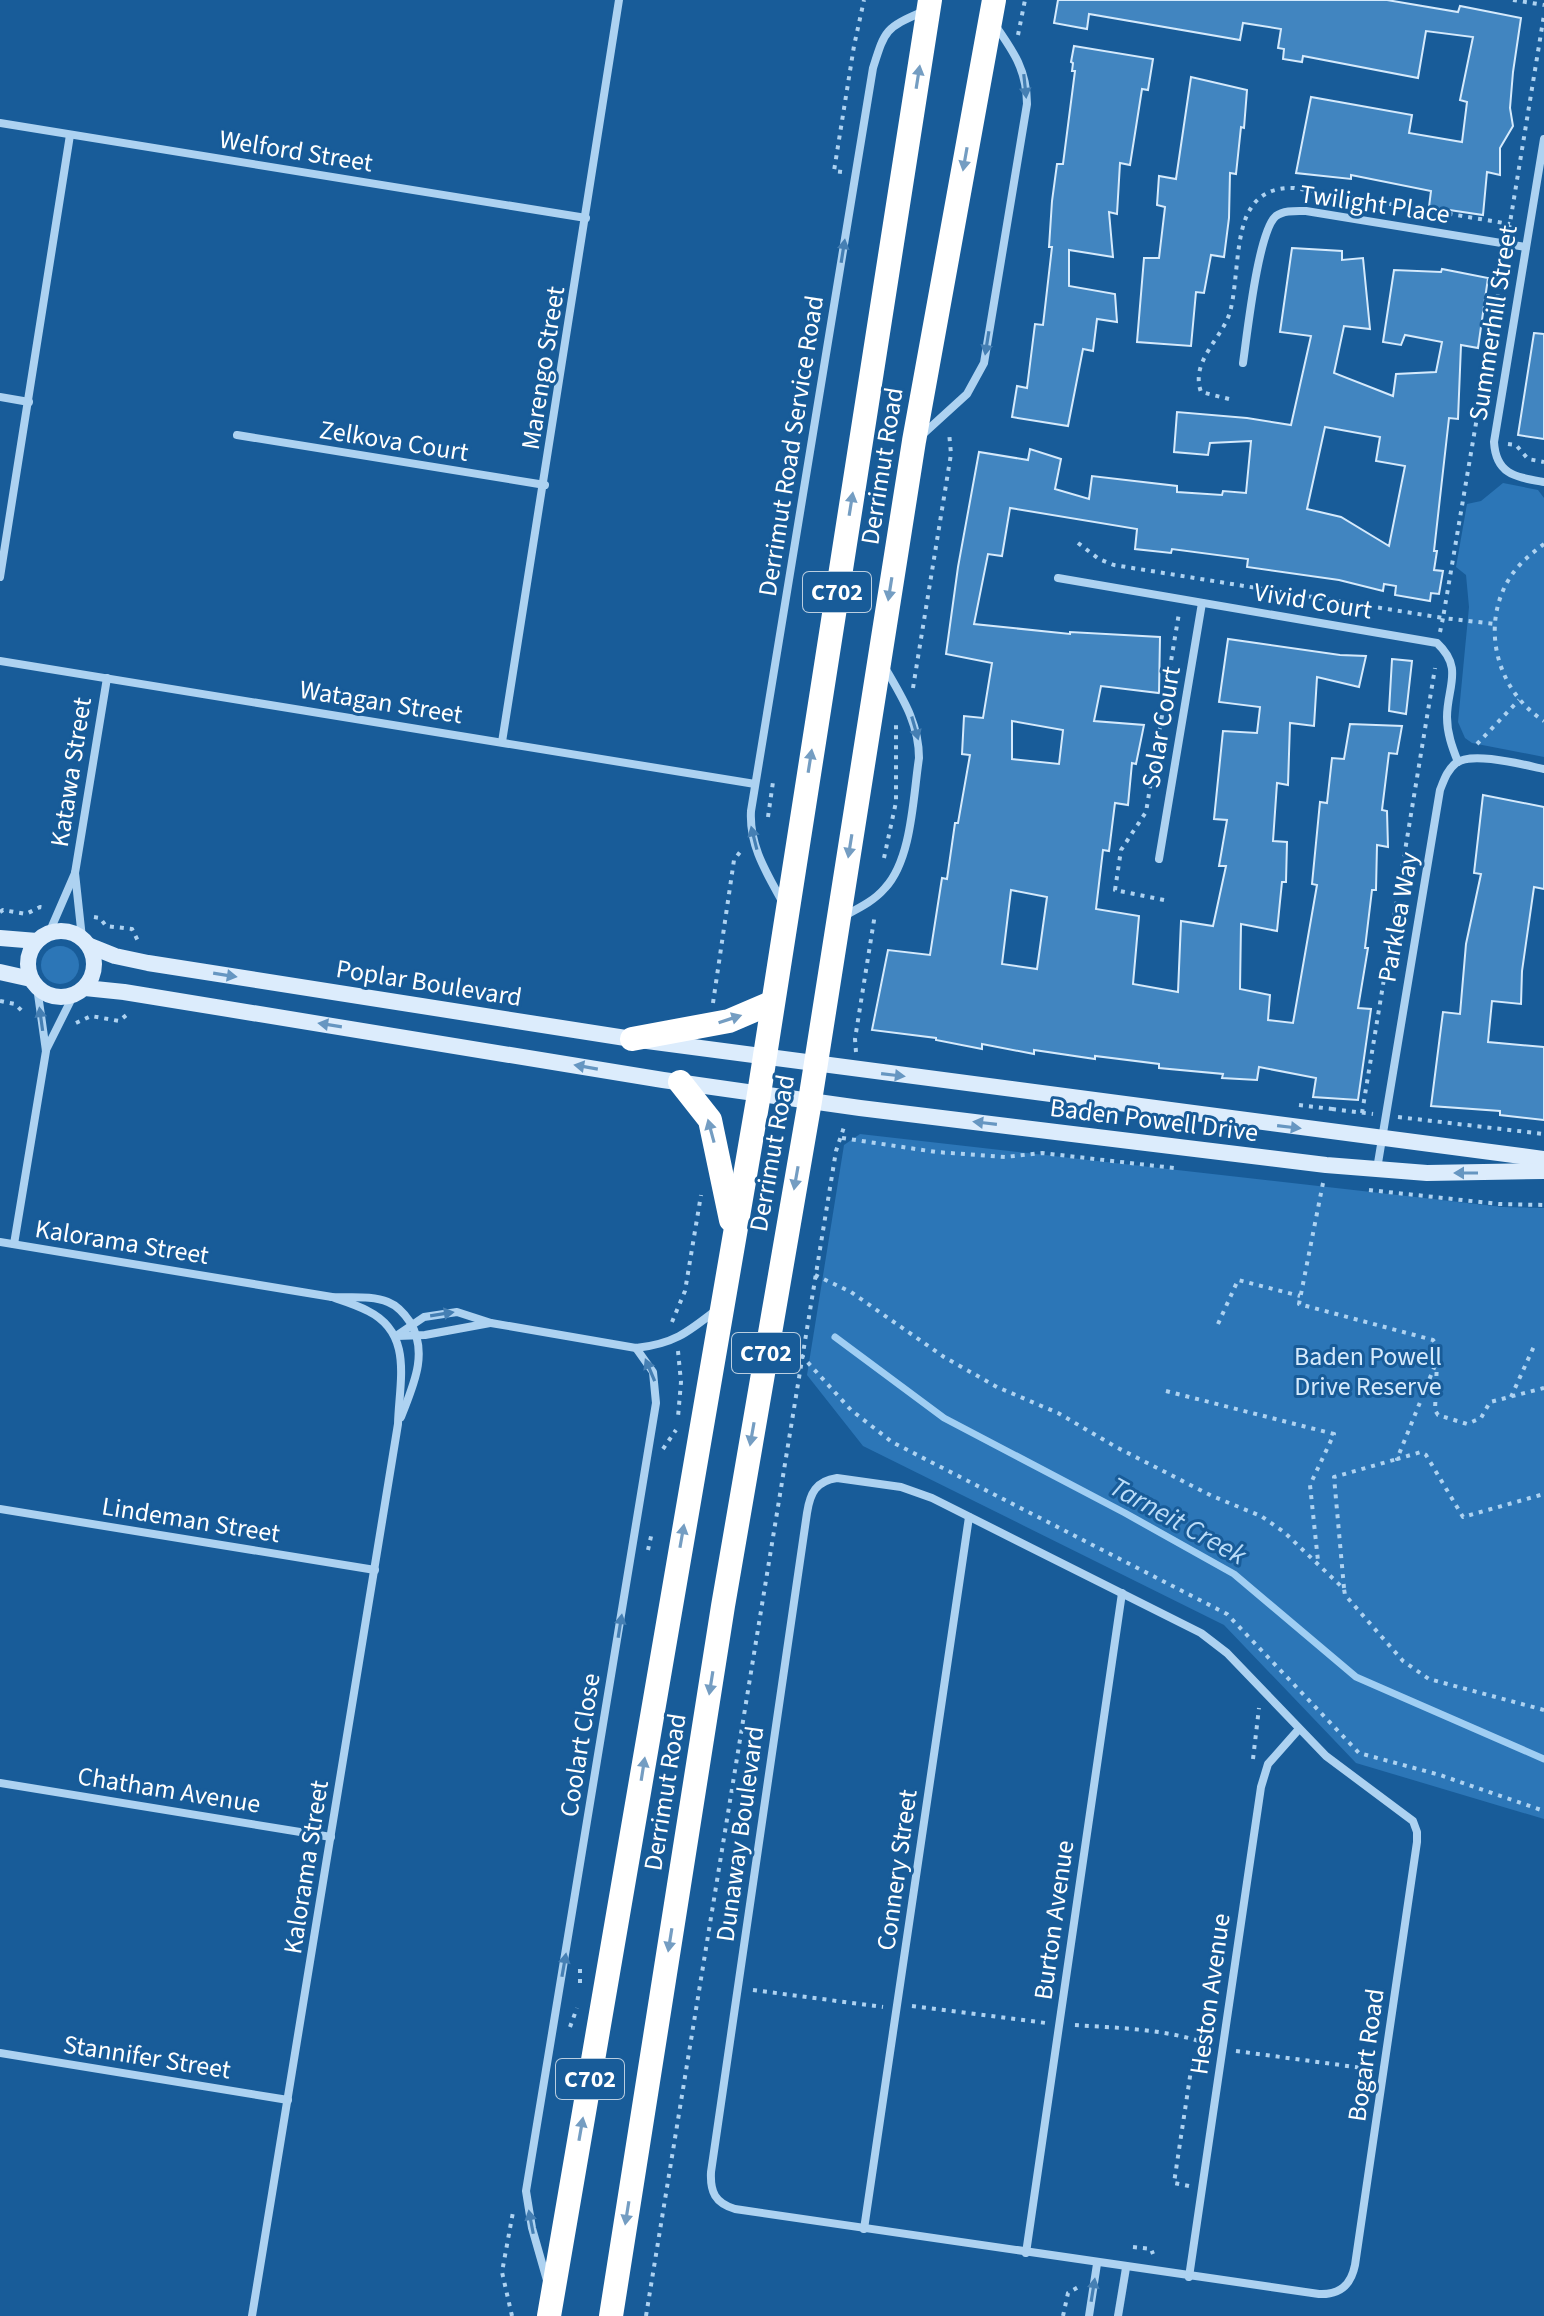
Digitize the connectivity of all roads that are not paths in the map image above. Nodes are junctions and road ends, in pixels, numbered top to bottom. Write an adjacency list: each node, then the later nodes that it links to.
1 (619, 0): 7 (street, Marengo Street)
2 (930, 3): 25 (street, Derrimut Road Service Road, one-way to 2); 28 (highway, Derrimut Road / C702, one-way to 2)
3 (992, 9): 13 (highway, Derrimut Road / C702, one-way to 13); 13 (street, one-way to 13)
4 (0, 123): 5 (street, Welford Street)
5 (70, 135): 7 (street, Welford Street); 11 (street)
6 (1544, 139): 8 (street, Summerhill Street)
7 (586, 218): 15 (street, Marengo Street)
8 (1526, 247): 9 (street, Twilight Place); 14 (street, Summerhill Street)
9 (1243, 363)
10 (0, 397): 11 (street)
11 (29, 402): 16 (street)
12 (237, 435): 15 (street, Zelkova Court)
13 (914, 441): 19 (highway, Derrimut Road / C702, one-way to 19)
14 (1544, 482)
15 (545, 485): 22 (street, Marengo Street)
16 (0, 577)
17 (1058, 578): 18 (street, Vivid Court)
18 (1202, 603): 23 (street, Vivid Court); 26 (street, Solar Court)
19 (879, 659): 29 (highway, Derrimut Road / C702, one-way to 29); 29 (street, one-way to 29)
20 (0, 661): 21 (street, Watagan Street)
21 (107, 678): 22 (street, Watagan Street); 27 (street, Katawa Street)
22 (502, 742): 25 (street, Watagan Street)
23 (1458, 762): 24 (street); 44 (street, Parklea Way)
24 (1544, 769)
25 (755, 784): 28 (street, Derrimut Road Service Road, one-way to 25)
26 (1159, 859)
27 (75, 873): 30 (street, Katawa Street); 32 (street, Katawa Street)
28 (787, 909): 36 (highway, Derrimut Road / C702)
29 (838, 919): 40 (highway, Derrimut Road / C702)
30 (43, 937): 31 (street); 32 (street); 34 (street)
31 (0, 938)
32 (86, 942): 35 (street); 37 (street, Poplar Boulevard, one-way to 37)
33 (0, 972): 34 (street)
34 (34, 983): 35 (street); 38 (street, one-way to 34)
35 (79, 992): 38 (street); 41 (street, one-way to 35)
36 (771, 1003): 37 (highway, one-way to 36); 39 (highway, Derrimut Road / C702)
37 (632, 1039): 39 (street, Poplar Boulevard)
38 (46, 1051): 50 (street)
39 (764, 1057): 40 (street, Baden Powell Drive); 42 (highway, Derrimut Road / C702)
40 (815, 1065): 43 (highway, Derrimut Road / C702); 44 (street, Baden Powell Drive, one-way to 44)
41 (680, 1082): 42 (street); 48 (highway, one-way to 41)
42 (759, 1094): 43 (street, Baden Powell Drive); 48 (highway, Derrimut Road / C702)
43 (810, 1101): 46 (street, Baden Powell Drive, one-way to 43); 75 (highway, Derrimut Road / C702, one-way to 75)
44 (1381, 1139): 45 (street, Baden Powell Drive); 46 (street, Parklea Way)
45 (1544, 1159)
46 (1376, 1170): 47 (street, Baden Powell Drive, one-way to 46)
47 (1544, 1171)
48 (734, 1235): 52 (highway, Derrimut Road / C702)
49 (0, 1242): 50 (street, Kalorama Street)
50 (14, 1244): 51 (street, Kalorama Street)
51 (332, 1297): 54 (street, Kalorama Street); 56 (street, Kalorama Street)
52 (722, 1305): 57 (street); 73 (highway, Derrimut Road / C702, one-way to 52)
53 (491, 1323): 54 (street, one-way to 53); 55 (street); 57 (street)
54 (412, 1325): 55 (street, Kalorama Street); 56 (street)
55 (416, 1335): 56 (street); 58 (street, Kalorama Street)
56 (396, 1336): 58 (street, Kalorama Street)
57 (636, 1348): 73 (street, Coolart Close, one-way to 57)
58 (398, 1424): 61 (street, Kalorama Street)
59 (0, 1509): 61 (street, Lindeman Street)
60 (969, 1517): 62 (street); 68 (street, Connery Street); 68 (street, Dunaway Boulevard)
61 (375, 1570): 65 (street, Kalorama Street)
62 (1122, 1593): 63 (street); 69 (street, Burton Avenue)
63 (1299, 1729): 72 (street, Heston Avenue); 72 (street, Bogart Road)
64 (0, 1783): 65 (street, Chatham Avenue)
65 (331, 1837): 67 (street, Kalorama Street)
66 (0, 2053): 67 (street, Stannifer Street)
67 (288, 2100): 74 (street, Kalorama Street)
68 (864, 2229): 69 (street)
69 (1026, 2253): 70 (street)
70 (1097, 2264): 71 (street); 76 (street, one-way to 70)
71 (1126, 2268): 72 (street); 77 (street)
72 (1189, 2277)
73 (550, 2306)
74 (252, 2316)
75 (611, 2316)
76 (1089, 2316)
77 (1118, 2316)

